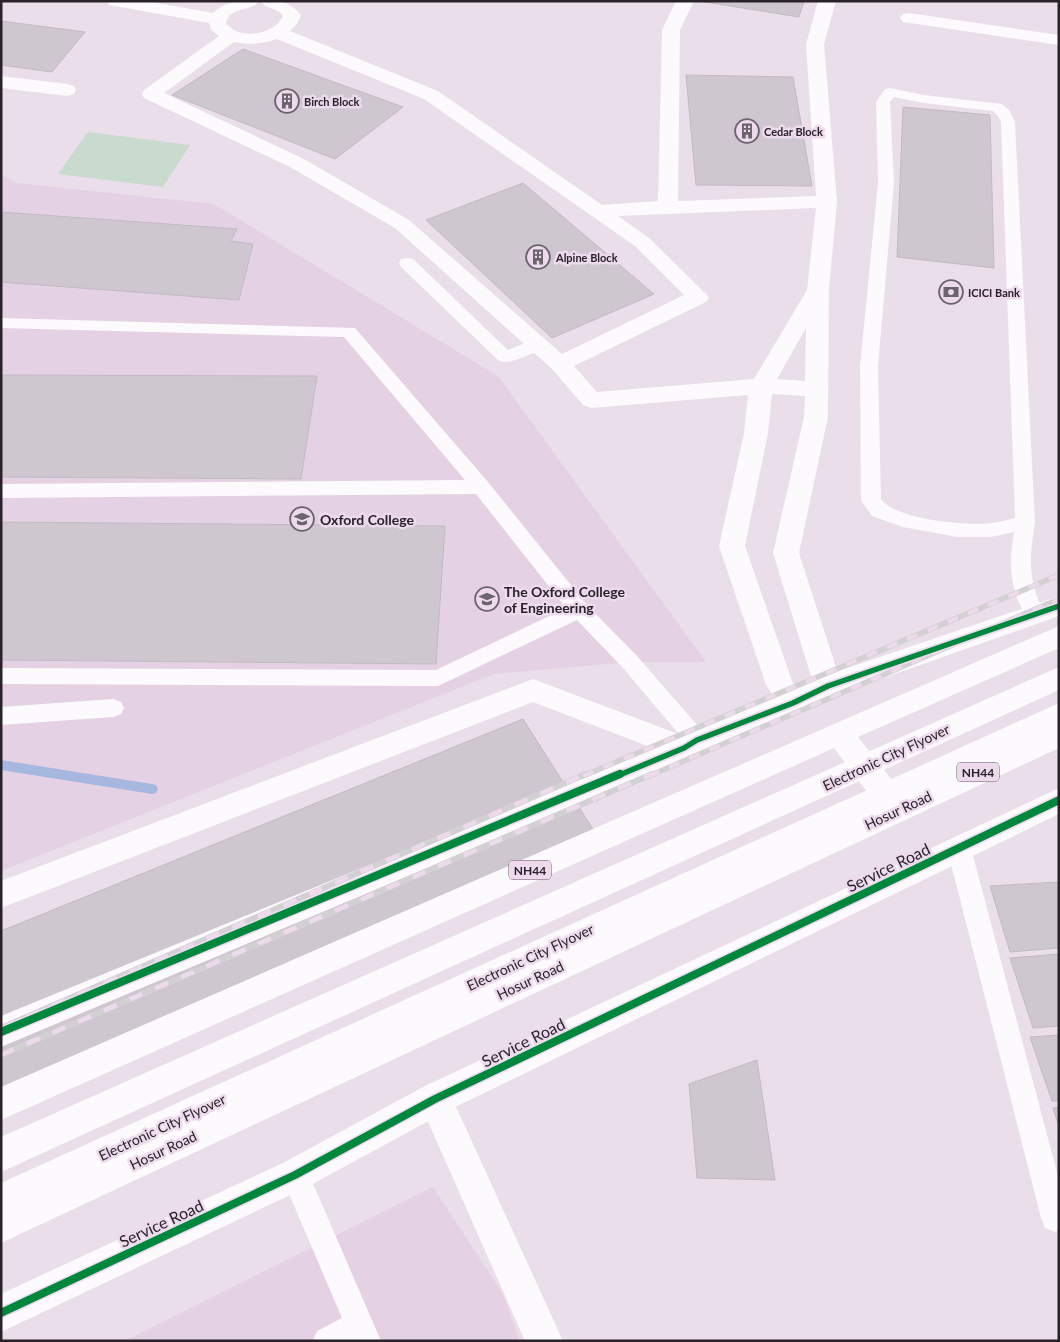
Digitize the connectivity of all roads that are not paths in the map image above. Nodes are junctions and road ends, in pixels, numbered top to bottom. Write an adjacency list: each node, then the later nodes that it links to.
1 (115, 1): 8 (main road)
2 (268, 1): 6 (main road)
3 (685, 1): 15 (main road)
4 (827, 1): 14 (main road)
5 (243, 2): 8 (main road)
6 (292, 4): 9 (main road)
7 (910, 18): 11 (main road)
8 (217, 19): 10 (main road)
9 (279, 33): 10 (main road); 16 (main road)
10 (231, 36): 20 (main road)
11 (1059, 40)
12 (1, 82): 13 (main road)
13 (67, 90)
14 (827, 202): 15 (main road); 18 (main road)
15 (668, 207): 16 (main road)
16 (596, 211): 21 (main road)
17 (407, 263): 20 (lane)
18 (818, 289): 22 (main road); 23 (main road)
19 (1, 322): 24 (lane)
20 (538, 344): 21 (main road)
21 (560, 364): 22 (main road)
22 (761, 386): 23 (main road); 33 (main road)
23 (816, 389): 32 (main road)
24 (481, 487): 25 (lane); 27 (lane)
25 (1, 491)
26 (1025, 523): 26 (lane); 28 (lane)
27 (580, 610): 30 (lane); 39 (lane)
28 (1046, 610): 32 (main road)
29 (1059, 636): 37 (main road, NH44)
30 (1, 676)
31 (1059, 678): 47 (main road, Electronic City Flyover)
32 (828, 686): 33 (main road)
33 (793, 703): 39 (main road)
34 (113, 708): 36 (lane)
35 (1059, 714): 49 (main road, Electronic City Flyover)
36 (1, 716)
37 (838, 734): 41 (main road); 46 (main road, NH44)
38 (1059, 735): 41 (main road, Hosur Road / NH44)
39 (691, 744): 43 (main road); 44 (main road)
40 (1059, 800): 42 (main road, Service Road)
41 (898, 810): 51 (main road, Hosur Road / NH44)
42 (959, 848): 45 (main road, Service Road); 50 (lane)
43 (1, 895)
44 (1, 1032)
45 (434, 1099): 48 (main road, Service Road); 55 (main road)
46 (1, 1104)
47 (1, 1154)
48 (294, 1175): 52 (main road, Service Road); 53 (lane)
49 (1, 1201)
50 (1055, 1218)
51 (1, 1225)
52 (1, 1313)
53 (363, 1332): 54 (lane)
54 (326, 1341)
55 (544, 1341)

